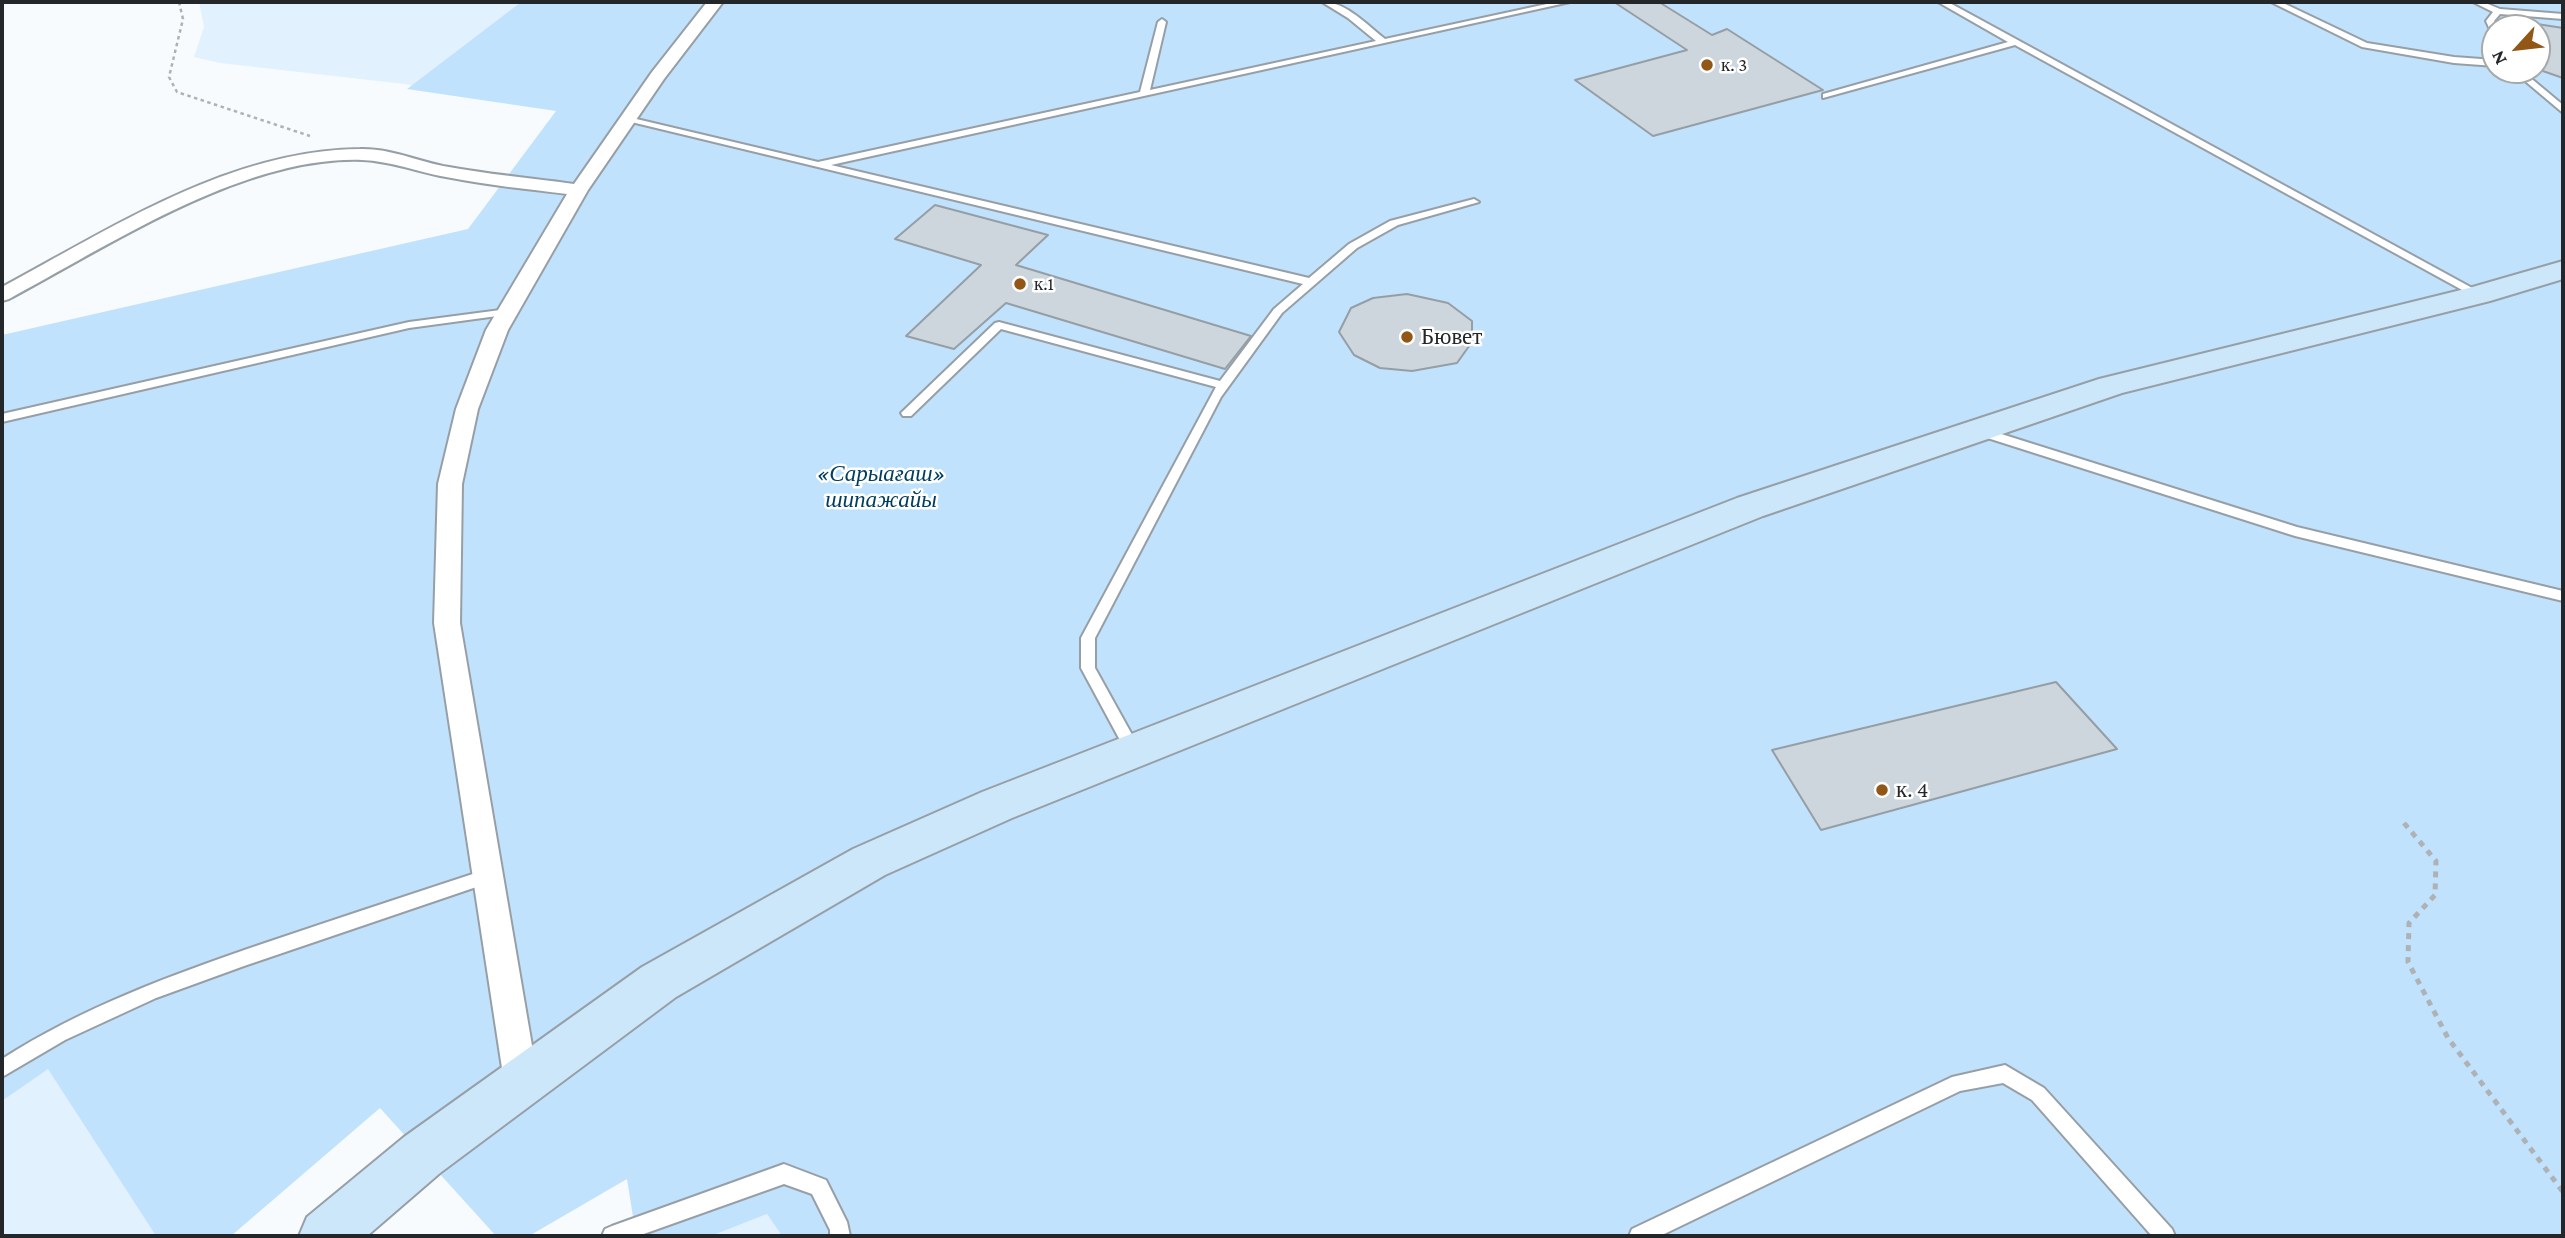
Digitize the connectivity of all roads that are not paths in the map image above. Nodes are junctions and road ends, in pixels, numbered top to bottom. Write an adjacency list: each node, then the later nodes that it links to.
1 (715, 2): 18 (street)
2 (1326, 2): 11 (lane)
3 (1566, 2): 11 (lane)
4 (1942, 2): 12 (lane)
5 (2275, 2): 13 (lane)
6 (2477, 2): 7 (lane)
7 (2498, 11): 8 (lane); 9 (lane)
8 (2496, 14)
9 (2563, 17)
10 (1163, 22): 15 (lane)
11 (1383, 42): 15 (lane)
12 (2016, 42): 16 (lane); 25 (lane)
13 (2481, 63)
14 (2532, 84): 17 (lane)
15 (1144, 94): 19 (lane)
16 (1826, 96)
17 (2563, 110)
18 (628, 120): 19 (lane); 20 (street)
19 (819, 165): 23 (lane)
20 (579, 190): 24 (street); 26 (street)
21 (1474, 202): 23 (lane)
22 (2563, 270): 25 (main road)
23 (1310, 282): 27 (lane)
24 (2, 295)
25 (2479, 295): 30 (main road)
26 (508, 312): 29 (lane); 33 (street)
27 (1223, 385): 28 (lane); 32 (lane)
28 (907, 413)
29 (2, 418)
30 (1977, 430): 31 (lane); 32 (main road)
31 (2563, 596)
32 (1133, 751): 35 (main road)
33 (488, 876): 34 (lane); 35 (street)
34 (2, 1069)
35 (521, 1081): 36 (main road)
36 (330, 1235)
37 (612, 1236): 38 (lane)
38 (840, 1236)
39 (1639, 1236): 40 (lane)
40 (2165, 1236)

